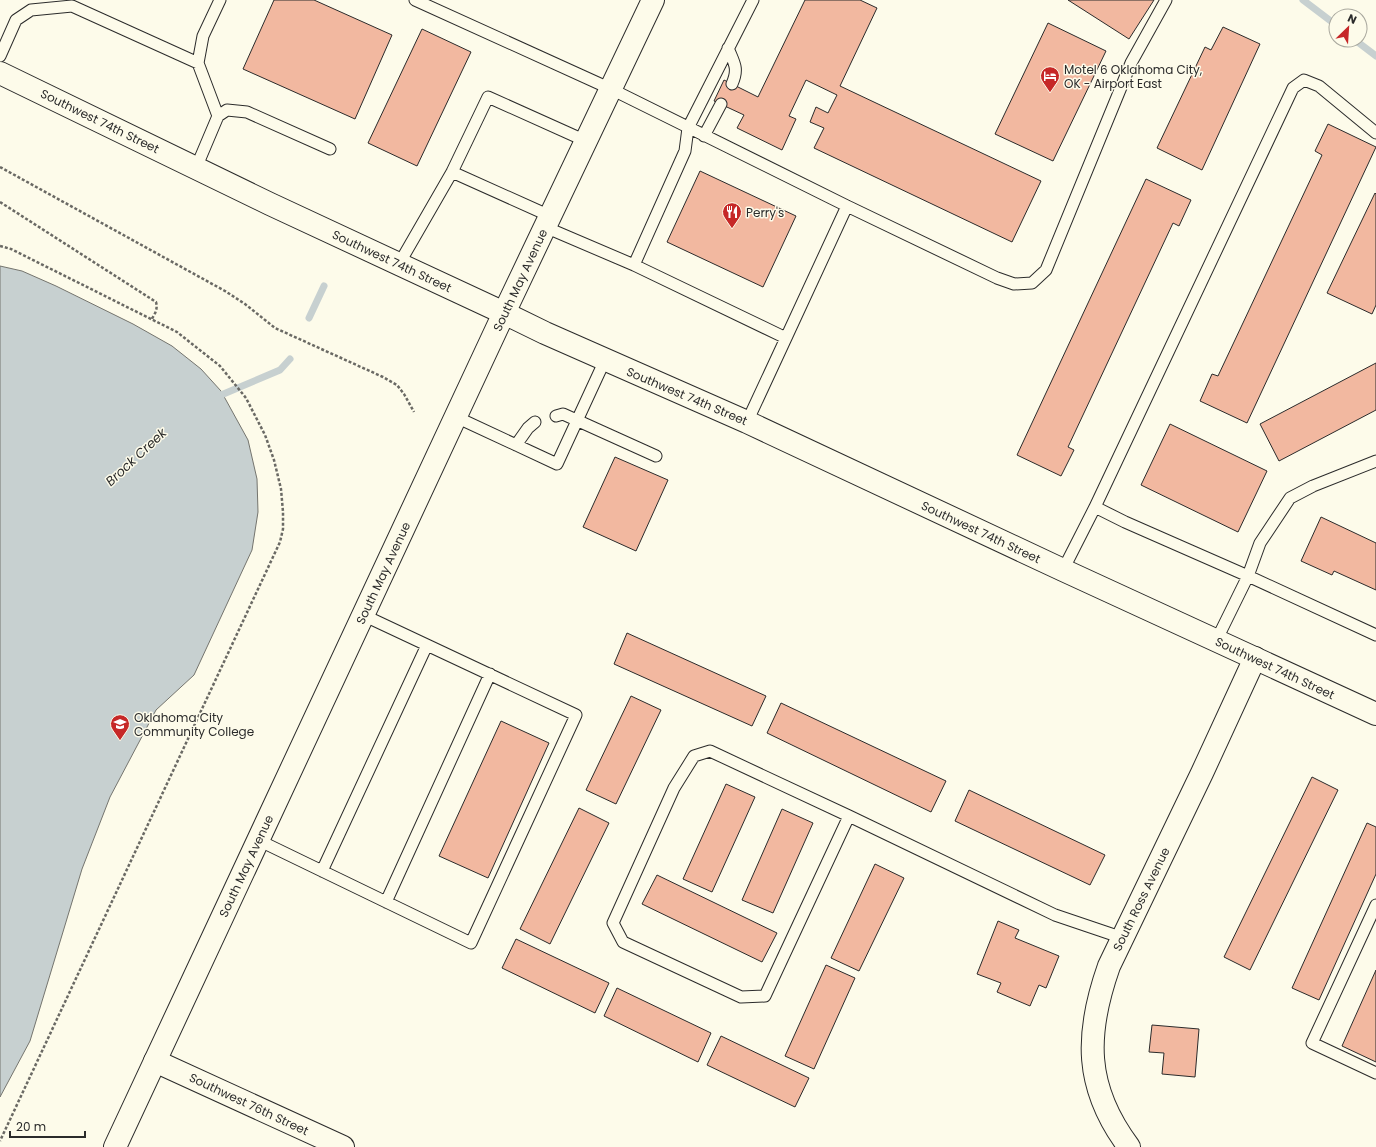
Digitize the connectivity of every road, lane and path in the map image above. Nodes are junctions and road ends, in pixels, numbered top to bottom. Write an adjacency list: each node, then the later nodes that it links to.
1 (220, 0): 8 (lane)
2 (415, 0): 11 (lane)
3 (653, 0): 11 (main road, South May Avenue)
4 (753, 0): 6 (lane)
5 (1166, 0): 23 (lane)
6 (728, 48): 10 (lane); 14 (lane)
7 (0, 56): 8 (lane)
8 (198, 63): 13 (lane)
9 (0, 73): 20 (main road, Southwest 74th Street)
10 (732, 84)
11 (611, 89): 14 (lane); 17 (main road, South May Avenue)
12 (721, 104): 16 (lane)
13 (218, 116): 18 (lane); 20 (lane)
14 (688, 128): 16 (lane); 27 (lane)
15 (1376, 133): 41 (lane)
16 (704, 136): 23 (lane)
17 (586, 141): 21 (lane); 24 (main road, South May Avenue)
18 (330, 149)
19 (0, 167): 32 (path)
20 (196, 168): 26 (main road, Southwest 74th Street)
21 (452, 172): 24 (lane); 26 (lane)
22 (0, 202): 29 (path)
23 (847, 206): 30 (lane)
24 (548, 222): 27 (lane); 28 (main road, South May Avenue)
25 (0, 246): 29 (path)
26 (399, 264): 28 (main road, Southwest 74th Street)
27 (634, 265): 30 (lane)
28 (504, 313): 31 (main road, Southwest 74th Street); 34 (main road, South May Avenue)
29 (151, 320): 59 (path)
30 (786, 338): 37 (lane)
31 (605, 360): 35 (lane); 37 (main road, Southwest 74th Street)
32 (414, 412)
33 (556, 416): 35 (lane)
34 (456, 417): 38 (lane); 44 (main road, South May Avenue)
35 (577, 419): 38 (lane); 39 (lane)
36 (535, 422): 38 (lane)
37 (747, 422): 42 (main road, Southwest 74th Street)
38 (516, 445)
39 (656, 456)
40 (1376, 461): 43 (lane)
41 (1095, 507): 42 (lane); 43 (lane)
42 (1063, 570): 46 (main road, Southwest 74th Street)
43 (1248, 576): 45 (lane); 46 (lane)
44 (363, 615): 47 (lane); 52 (main road, South May Avenue)
45 (1376, 635)
46 (1216, 641): 48 (main road, Southwest 74th Street)
47 (427, 645): 49 (lane); 53 (lane)
48 (1254, 658): 50 (main road, Southwest 74th Street); 56 (main road, South Ross Avenue)
49 (490, 674): 54 (lane); 54 (lane)
50 (1376, 714)
51 (849, 816): 51 (lane); 56 (lane)
52 (258, 840): 53 (lane); 57 (main road, South May Avenue)
53 (322, 871): 54 (lane)
54 (386, 902)
55 (1376, 905): 58 (lane)
56 (1123, 938): 62 (main road, South Ross Avenue)
57 (155, 1061): 60 (main road, South May Avenue); 61 (main road, Southwest 76th Street)
58 (1376, 1073)
59 (0, 1141)
60 (115, 1147)
61 (343, 1147)
62 (1129, 1147)

